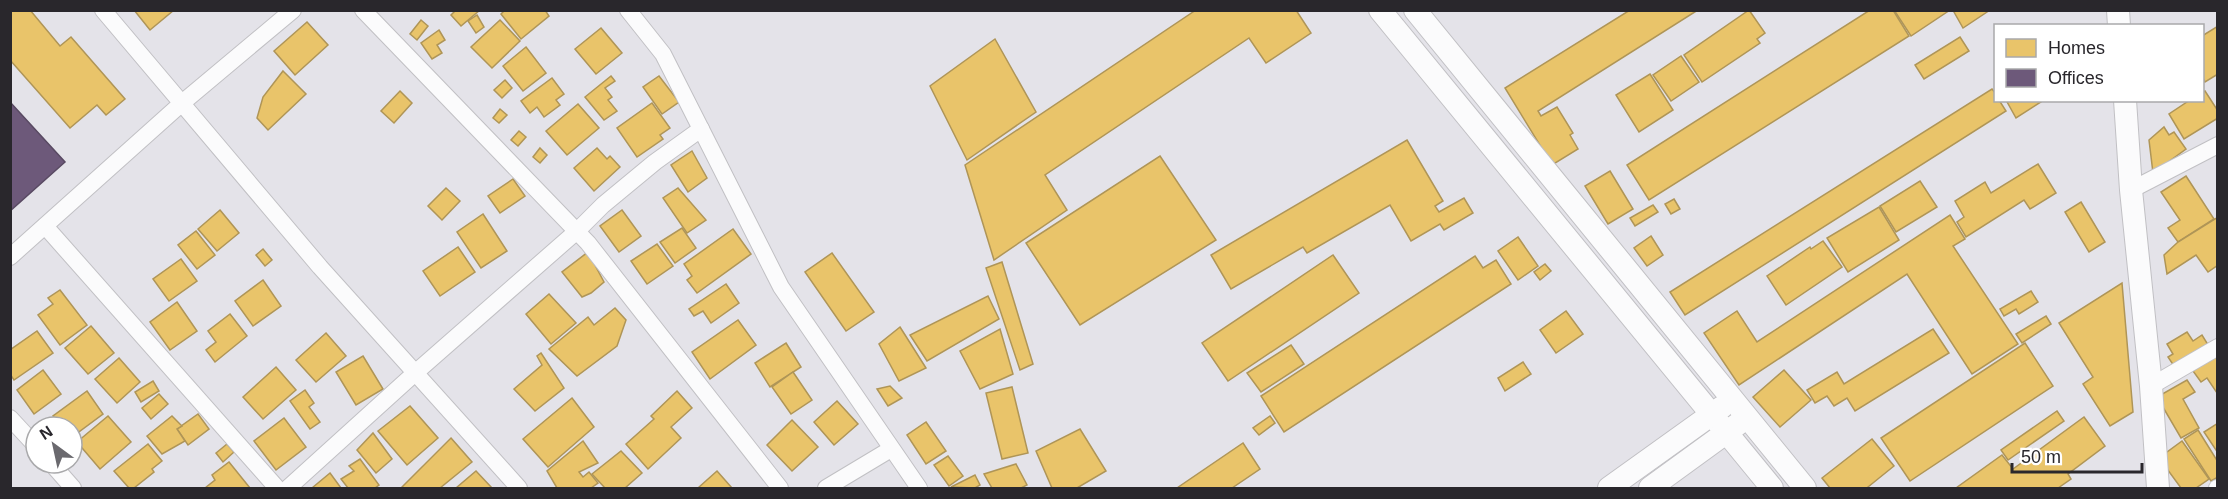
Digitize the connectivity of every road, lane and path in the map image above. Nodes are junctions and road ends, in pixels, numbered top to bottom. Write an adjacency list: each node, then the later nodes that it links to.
1 (103, 10): 8 (street)
2 (293, 10): 8 (street)
3 (363, 10): 13 (street)
4 (628, 10): 9 (street)
5 (1380, 10): 19 (main road)
6 (1415, 10): 18 (main road)
7 (2125, 102): 11 (main road)
8 (182, 103): 12 (street); 16 (street)
9 (701, 129): 13 (street); 24 (street)
10 (2216, 149): 11 (street)
11 (2131, 190): 17 (main road)
12 (45, 226): 14 (street); 27 (street)
13 (577, 231): 16 (street); 30 (street)
14 (10, 258)
15 (2217, 347): 17 (street)
16 (415, 373): 28 (street); 29 (street)
17 (2151, 386): 37 (main road)
18 (1733, 399): 19 (main road); 20 (main road)
19 (1712, 414): 22 (main road); 33 (main road)
20 (1748, 417): 22 (main road); 36 (main road)
21 (10, 418): 23 (street)
22 (1726, 432): 34 (main road); 35 (main road)
23 (24, 433)
24 (891, 448): 31 (street); 32 (street)
25 (61, 475): 26 (street)
26 (73, 489)
27 (277, 489)
28 (288, 489)
29 (519, 489)
30 (780, 489)
31 (826, 489)
32 (919, 489)
33 (1609, 489)
34 (1650, 489)
35 (1772, 489)
36 (1805, 489)
37 (2157, 489)

